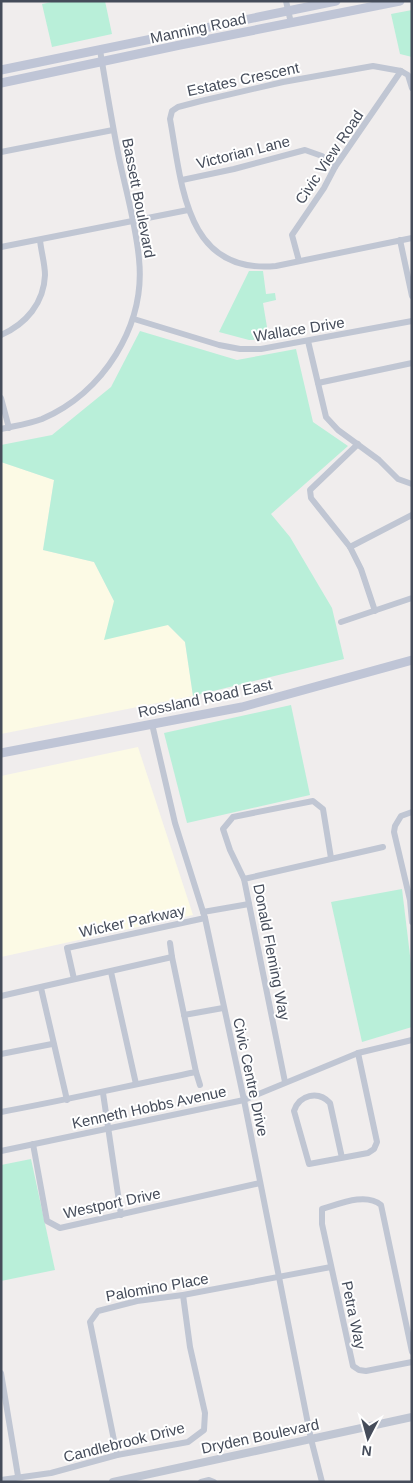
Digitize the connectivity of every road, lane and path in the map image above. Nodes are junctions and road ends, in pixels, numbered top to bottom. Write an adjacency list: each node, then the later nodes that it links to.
1 (336, 1): 3 (main road, Manning Road)
2 (400, 1): 4 (main road, Manning Road)
3 (287, 6): 4 (street); 5 (main road, Manning Road)
4 (291, 23): 6 (main road, Manning Road)
5 (100, 50): 6 (street, Bassett Boulevard); 7 (main road, Manning Road)
6 (102, 63): 9 (main road, Manning Road); 11 (street, Bassett Boulevard)
7 (1, 70)
8 (401, 71): 10 (street); 13 (street, Civic View Road); 14 (street, Estates Crescent)
9 (1, 83)
10 (412, 88)
11 (113, 130): 12 (street); 16 (street, Bassett Boulevard)
12 (1, 152)
13 (335, 167): 14 (street, Victorian Lane); 21 (street, Civic View Road)
14 (182, 180): 15 (street, Estates Crescent)
15 (188, 210): 16 (street); 21 (street, Estates Crescent)
16 (132, 222): 18 (street); 23 (street, Bassett Boulevard)
17 (412, 238): 19 (street, Estates Crescent)
18 (40, 240): 20 (street); 25 (street)
19 (400, 240): 21 (street, Estates Crescent); 22 (street)
20 (1, 247)
21 (299, 261)
22 (412, 296)
23 (134, 319): 26 (street, Wallace Drive); 30 (street, Bassett Boulevard)
24 (412, 321): 26 (street, Wallace Drive)
25 (1, 335)
26 (308, 341): 28 (street)
27 (412, 363): 28 (street)
28 (318, 383): 31 (street)
29 (1, 398): 30 (street)
30 (5, 429)
31 (358, 444): 32 (street); 34 (street)
32 (412, 484)
33 (412, 515): 34 (street)
34 (350, 547): 36 (street)
35 (412, 598): 36 (street)
36 (376, 611): 37 (street)
37 (341, 622)
38 (412, 660): 39 (main road, Rossland Road East)
39 (152, 724): 40 (main road, Rossland Road East); 47 (street, Civic Centre Drive)
40 (1, 753)
41 (412, 812): 45 (street)
42 (383, 847): 43 (street, Donald Fleming Way)
43 (331, 858): 44 (street, Donald Fleming Way); 44 (street)
44 (244, 879): 46 (street, Donald Fleming Way)
45 (411, 900): 48 (street)
46 (249, 904): 47 (street); 62 (street, Donald Fleming Way)
47 (204, 915): 52 (street, Wicker Parkway); 55 (street, Civic Centre Drive)
48 (412, 922)
49 (170, 943): 50 (street, Wicker Parkway)
50 (172, 957): 51 (street); 56 (street, Wicker Parkway)
51 (111, 972): 52 (street); 63 (street)
52 (74, 979): 53 (street)
53 (41, 988): 54 (street); 58 (street)
54 (1, 996)
55 (223, 1008): 56 (street); 67 (street, Civic Centre Drive)
56 (184, 1016): 61 (street, Wicker Parkway)
57 (412, 1040): 59 (street, Kenneth Hobbs Avenue)
58 (52, 1044): 60 (street); 66 (street)
59 (358, 1053): 62 (street, Kenneth Hobbs Avenue); 72 (street)
60 (1, 1054)
61 (196, 1072): 63 (street); 64 (street, Wicker Parkway)
62 (285, 1082): 67 (street, Kenneth Hobbs Avenue)
63 (136, 1084): 65 (street)
64 (200, 1085)
65 (103, 1093): 66 (street); 69 (street)
66 (67, 1100): 68 (street)
67 (244, 1100): 69 (street, Kenneth Hobbs Avenue); 73 (street, Civic Centre Drive)
68 (1, 1112)
69 (106, 1128): 70 (street, Kenneth Hobbs Avenue); 74 (street)
70 (33, 1144): 71 (street, Kenneth Hobbs Avenue); 74 (street, Westport Drive)
71 (1, 1151)
72 (342, 1158): 72 (street)
73 (260, 1184): 74 (street, Westport Drive); 76 (street, Civic Centre Drive)
74 (120, 1215)
75 (331, 1267): 76 (street, Petra Way); 78 (street, Petra Way); 79 (street, Petra Way)
76 (278, 1277): 77 (street, Palomino Place); 82 (street, Civic Centre Drive)
77 (182, 1295): 83 (street, Candlebrook Drive); 83 (street, Palomino Place)
78 (412, 1352)
79 (412, 1362)
80 (1, 1373): 84 (street)
81 (412, 1417): 82 (street, Dryden Boulevard)
82 (311, 1439): 86 (street, Dryden Boulevard); 89 (street, Civic Centre Drive)
83 (117, 1455): 84 (street, Candlebrook Drive)
84 (18, 1476): 85 (street, Candlebrook Drive)
85 (1, 1480)
86 (113, 1482)
87 (201, 1482): 88 (street)
88 (214, 1482)
89 (322, 1482)

